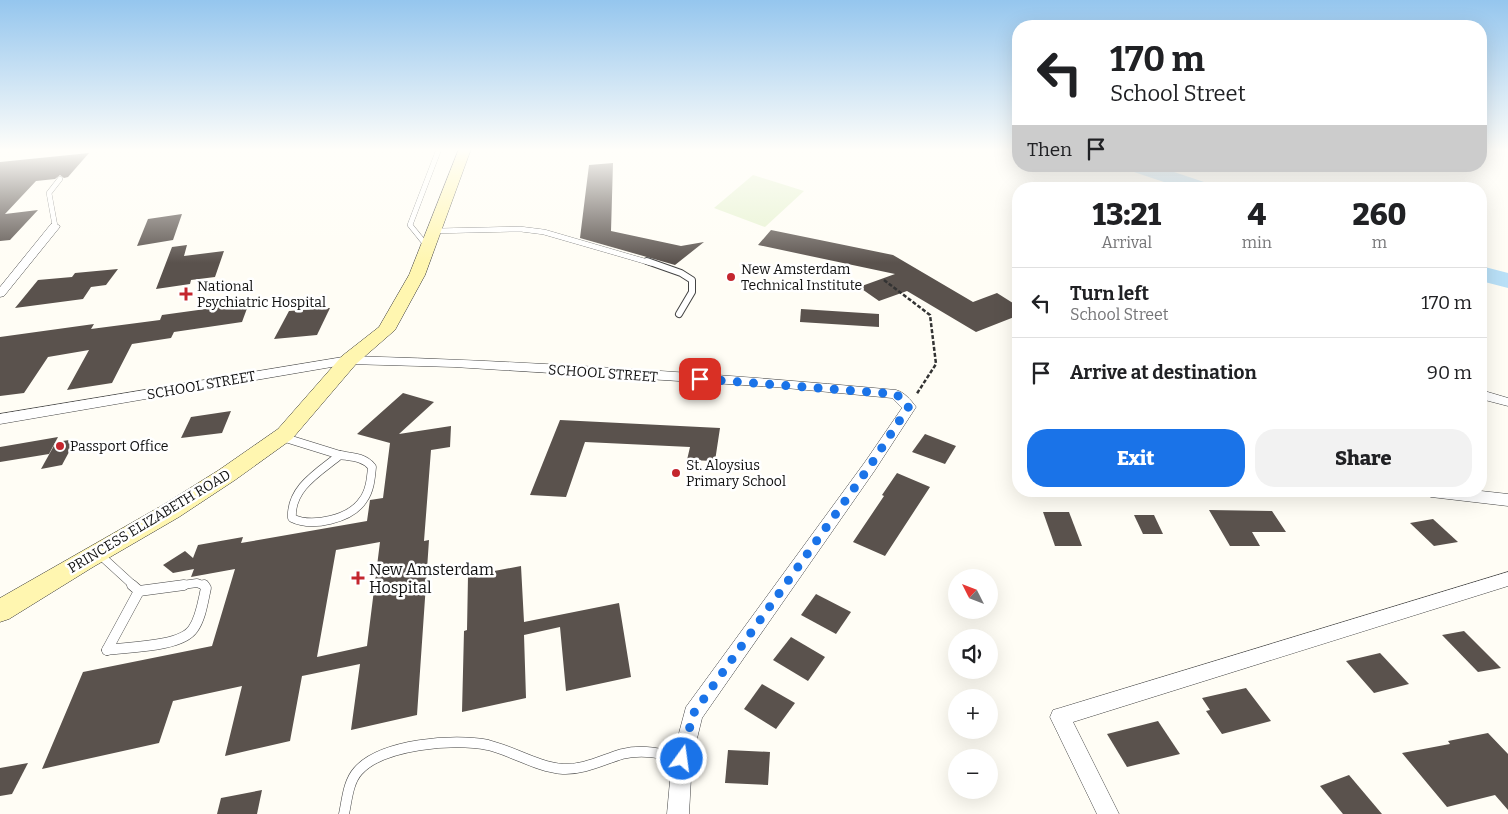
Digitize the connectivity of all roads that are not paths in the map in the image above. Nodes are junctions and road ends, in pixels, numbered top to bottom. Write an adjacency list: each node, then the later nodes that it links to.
1 (54, 187): 4 (lane)
2 (425, 187): 5 (lane)
3 (450, 187): 5 (main road, PRINCESS ELIZABETH ROAD)
4 (55, 226): 6 (street)
5 (430, 238): 7 (lane); 8 (main road, PRINCESS ELIZABETH ROAD)
6 (0, 294)
7 (680, 314)
8 (349, 360): 11 (street, SCHOOL STREET); 12 (main road, PRINCESS ELIZABETH ROAD); 20 (street, SCHOOL STREET)
9 (1487, 396): 10 (street)
10 (1508, 402)
11 (0, 419)
12 (281, 437): 13 (lane); 16 (main road, PRINCESS ELIZABETH ROAD)
13 (340, 455): 13 (lane)
14 (1482, 497): 15 (street)
15 (1508, 500)
16 (98, 552): 18 (lane); 19 (main road, PRINCESS ELIZABETH ROAD)
17 (1508, 579): 23 (street)
18 (139, 591): 18 (lane)
19 (0, 612)
20 (682, 759): 21 (lane); 22 (street)
21 (344, 814)
22 (678, 814)
23 (1108, 814)

